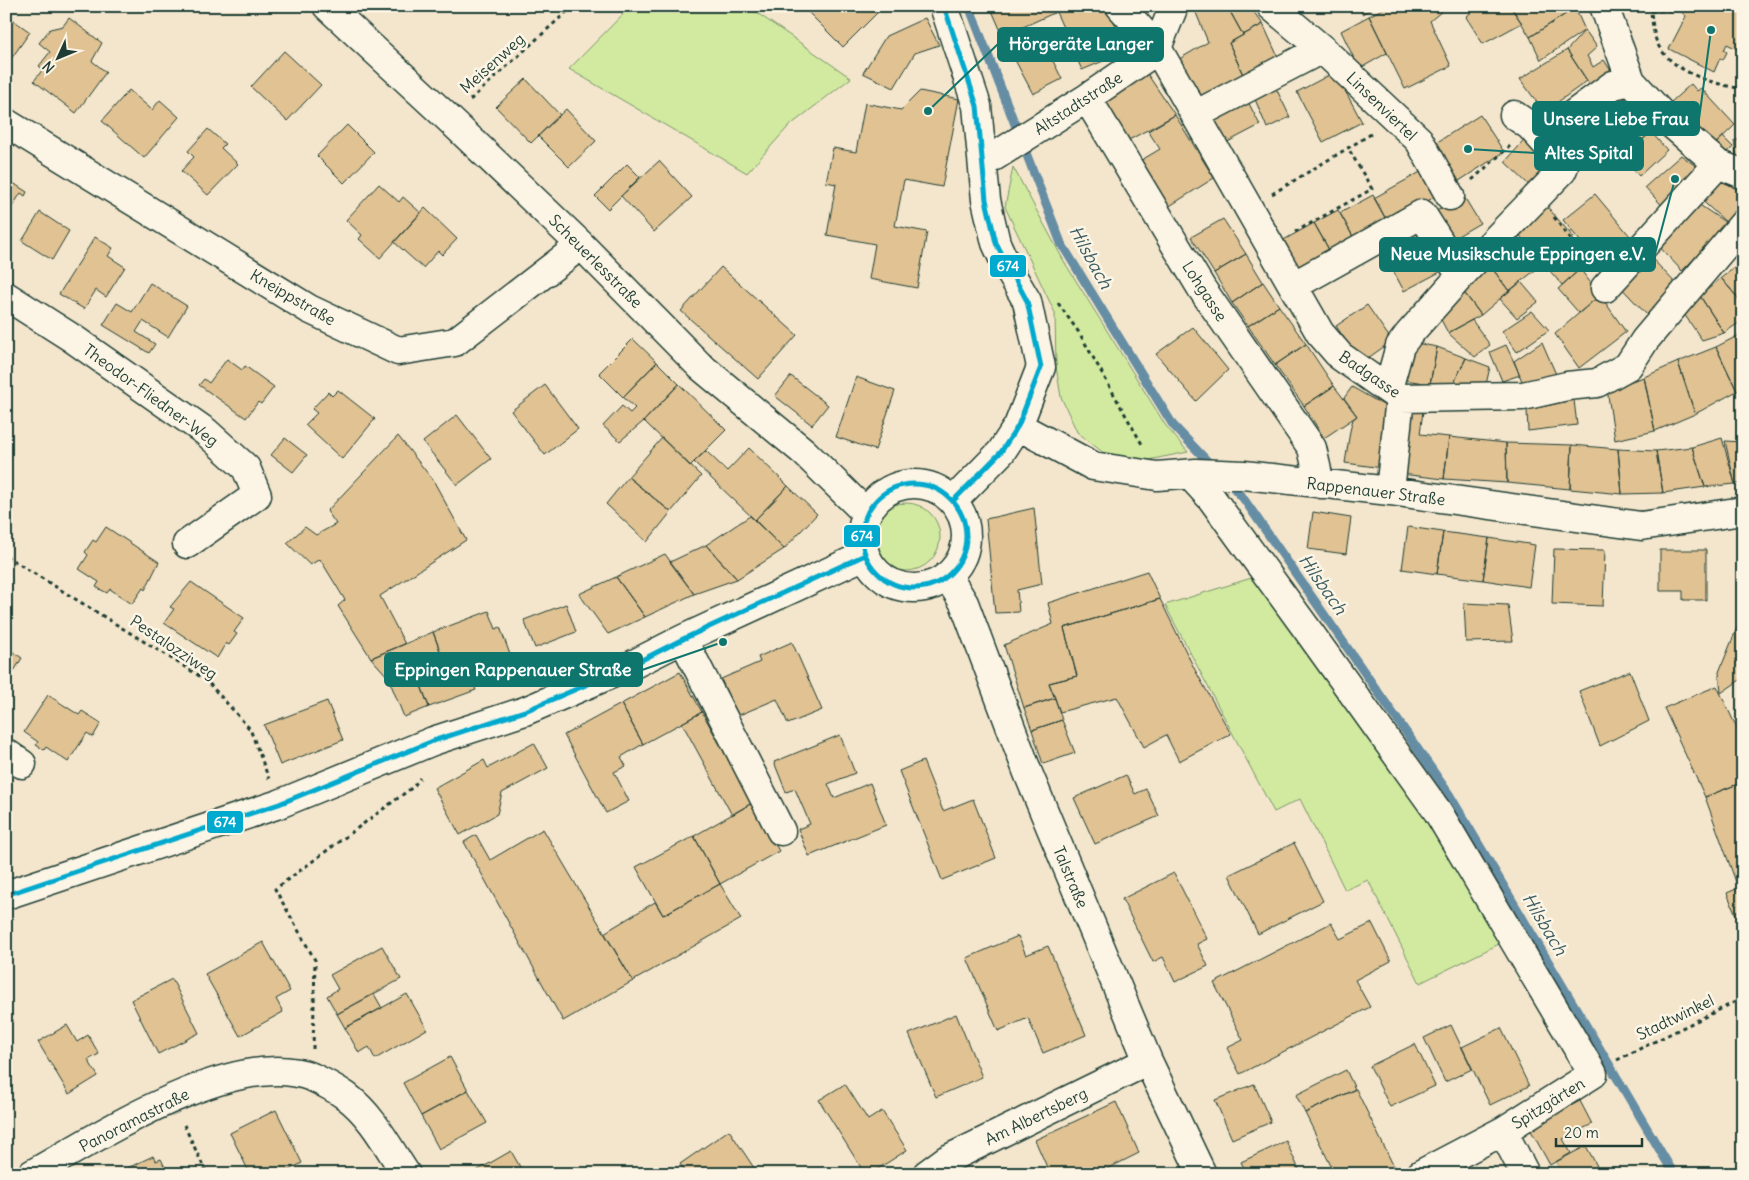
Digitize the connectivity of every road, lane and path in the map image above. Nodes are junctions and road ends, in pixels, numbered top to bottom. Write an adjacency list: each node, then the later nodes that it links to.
1 (327, 6): 17 (street, Scheuerlesstraße)
2 (574, 6): 17 (path, Meisenweg)
3 (944, 6): 23 (street)
4 (1120, 6): 10 (street, Badgasse)
5 (1174, 6): 10 (street, Altstadtstraße)
6 (1271, 6): 11 (street, Linsenviertel)
7 (1604, 6): 12 (street)
8 (1650, 8): 9 (path); 13 (path)
9 (1679, 10)
10 (1157, 48): 14 (street, Altstadtstraße); 15 (street, Badgasse)
11 (1322, 48): 15 (street); 27 (street, Linsenviertel)
12 (1631, 81): 20 (street); 24 (street)
13 (1743, 89)
14 (1087, 98): 23 (street, Altstadtstraße); 42 (street, Lohgasse)
15 (1195, 115): 29 (street, Badgasse)
16 (1514, 115): 20 (street)
17 (449, 119): 31 (street, Scheuerlesstraße)
18 (6, 123): 31 (street, Kneippstraße)
19 (1373, 133): 22 (path)
20 (1544, 141): 28 (street)
21 (1513, 144): 25 (path)
22 (1348, 148): 29 (path); 32 (path)
23 (984, 163): 37 (street)
24 (1718, 164): 26 (street); 35 (street)
25 (1482, 173)
26 (1743, 174)
27 (1450, 196)
28 (1538, 197): 33 (street); 35 (path)
29 (1248, 209): 32 (street, Badgasse)
30 (1743, 224): 38 (street, Badgasse)
31 (581, 245): 46 (street, Scheuerlesstraße)
32 (1270, 246): 34 (street, Badgasse)
33 (1461, 276): 34 (street); 38 (street)
34 (1293, 286): 38 (street, Badgasse)
35 (1605, 288)
36 (6, 296): 47 (street, Theodor-Fliedner-Weg)
37 (1026, 301): 39 (street); 41 (path)
38 (1394, 393): 43 (street)
39 (1018, 426): 41 (street, Rappenauer Straße); 44 (street)
40 (1193, 473): 41 (street, Rappenauer Straße); 42 (street, Rappenauer Straße); 61 (street, Spitzgärten)
41 (1157, 476)
42 (1320, 484): 43 (street, Rappenauer Straße)
43 (1390, 491): 45 (street, Rappenauer Straße)
44 (953, 501): 46 (street); 50 (street)
45 (1743, 512)
46 (866, 513): 48 (street)
47 (187, 544)
48 (865, 555): 50 (street); 51 (street)
49 (6, 556): 53 (path, Pestalozziweg)
50 (948, 577): 58 (street, Talstraße)
51 (683, 639): 52 (street); 54 (street)
52 (433, 741): 53 (street); 59 (path)
53 (279, 804): 55 (street)
54 (781, 831)
55 (6, 895)
56 (1743, 998): 57 (path, Stadtwinkel)
57 (1619, 1059)
58 (1148, 1061): 65 (street, Am Albertsberg); 66 (street, Talstraße)
59 (312, 1077): 60 (street, Panoramastraße); 64 (street, Panoramastraße)
60 (171, 1100): 62 (street, Panoramastraße); 63 (path)
61 (1503, 1131): 67 (street, Spitzgärten); 68 (street, Spitzgärten)
62 (32, 1174)
63 (207, 1174)
64 (406, 1174)
65 (927, 1174)
66 (1202, 1174)
67 (1421, 1174)
68 (1525, 1174)

